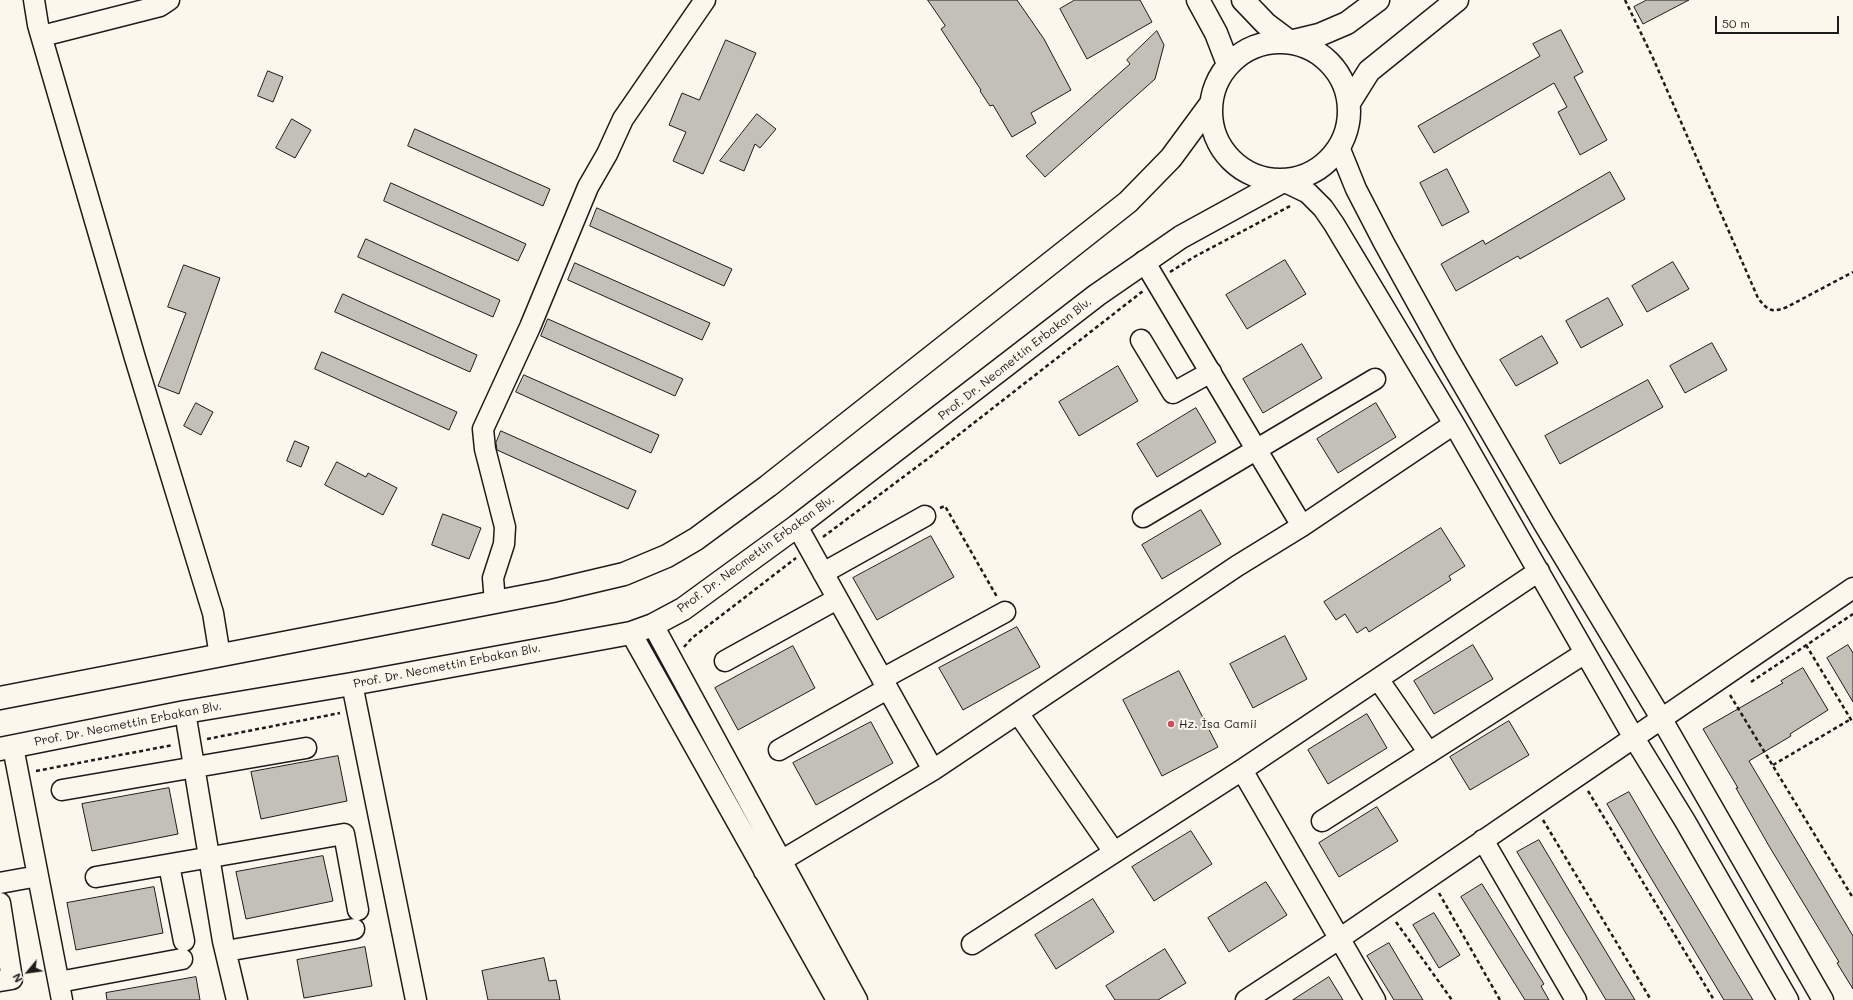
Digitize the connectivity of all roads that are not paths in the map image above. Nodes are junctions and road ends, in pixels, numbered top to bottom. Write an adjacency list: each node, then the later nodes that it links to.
1 (34, 0): 8 (street)
2 (169, 0): 8 (street)
3 (705, 0): 29 (street)
4 (1198, 0): 10 (main road)
5 (1243, 0): 9 (main road)
6 (1378, 0): 9 (main road)
7 (1457, 0): 11 (main road)
8 (42, 36): 34 (street)
9 (1290, 42): 10 (main road); 11 (main road)
10 (1228, 64): 12 (main road)
11 (1349, 103): 13 (main road)
12 (1210, 105): 14 (main road); 29 (main road)
13 (1339, 147): 14 (main road); 42 (street)
14 (1283, 181): 15 (main road, Prof. Dr. Necmettin Erbakan Blv.); 19 (street)
15 (1144, 261): 17 (street); 23 (main road, Prof. Dr. Necmettin Erbakan Blv.)
16 (1141, 340): 17 (street)
17 (1211, 372): 20 (street)
18 (1375, 379): 20 (street)
19 (1454, 424): 24 (street); 25 (street)
20 (1258, 450): 22 (street); 24 (street)
21 (925, 516): 26 (street)
22 (1143, 517)
23 (797, 526): 26 (street); 31 (main road, Prof. Dr. Necmettin Erbakan Blv.)
24 (1302, 526): 41 (street)
25 (1539, 572): 33 (street); 36 (street)
26 (823, 573): 28 (street)
27 (1850, 596): 42 (street)
28 (837, 599): 35 (street); 38 (street)
29 (495, 602): 34 (main road)
30 (1006, 612): 38 (street)
31 (653, 625): 32 (main road, Prof. Dr. Necmettin Erbakan Blv.); 56 (street)
32 (631, 633): 37 (main road, Prof. Dr. Necmettin Erbakan Blv.); 58 (street)
33 (1585, 653): 43 (street); 47 (street)
34 (220, 656): 39 (main road)
35 (726, 661)
36 (1378, 679): 47 (street); 50 (street)
37 (352, 684): 40 (main road, Prof. Dr. Necmettin Erbakan Blv.); 69 (street)
38 (885, 684): 46 (street); 49 (street)
39 (0, 698)
40 (185, 712): 44 (main road, Prof. Dr. Necmettin Erbakan Blv.); 48 (street)
41 (1018, 713): 49 (street); 54 (street)
42 (1661, 718): 43 (street); 76 (street)
43 (1634, 738): 53 (street); 75 (street)
44 (7, 748): 59 (street)
45 (306, 748): 48 (street)
46 (779, 750)
47 (1429, 753): 52 (street)
48 (194, 768): 51 (street); 55 (street)
49 (933, 770): 56 (street)
50 (1242, 770): 54 (street); 63 (street)
51 (62, 790)
52 (1322, 821)
53 (1482, 840): 63 (street); 74 (street)
54 (1114, 852): 64 (street)
55 (210, 858): 57 (street); 65 (street); 65 (street)
56 (782, 861): 58 (street); 71 (street)
57 (169, 865): 60 (street); 67 (street)
58 (764, 871): 70 (street)
59 (38, 876): 61 (street); 67 (street)
60 (96, 877)
61 (0, 883)
62 (0, 903): 66 (street)
63 (1339, 939): 72 (street); 73 (street)
64 (972, 944)
65 (226, 951): 68 (street)
66 (0, 981)
67 (60, 991)
68 (237, 1000)
69 (416, 1000)
70 (837, 1000)
71 (857, 1000)
72 (1246, 1000)
73 (1375, 1000)
74 (1576, 1000)
75 (1788, 1000)
76 (1823, 1000)

